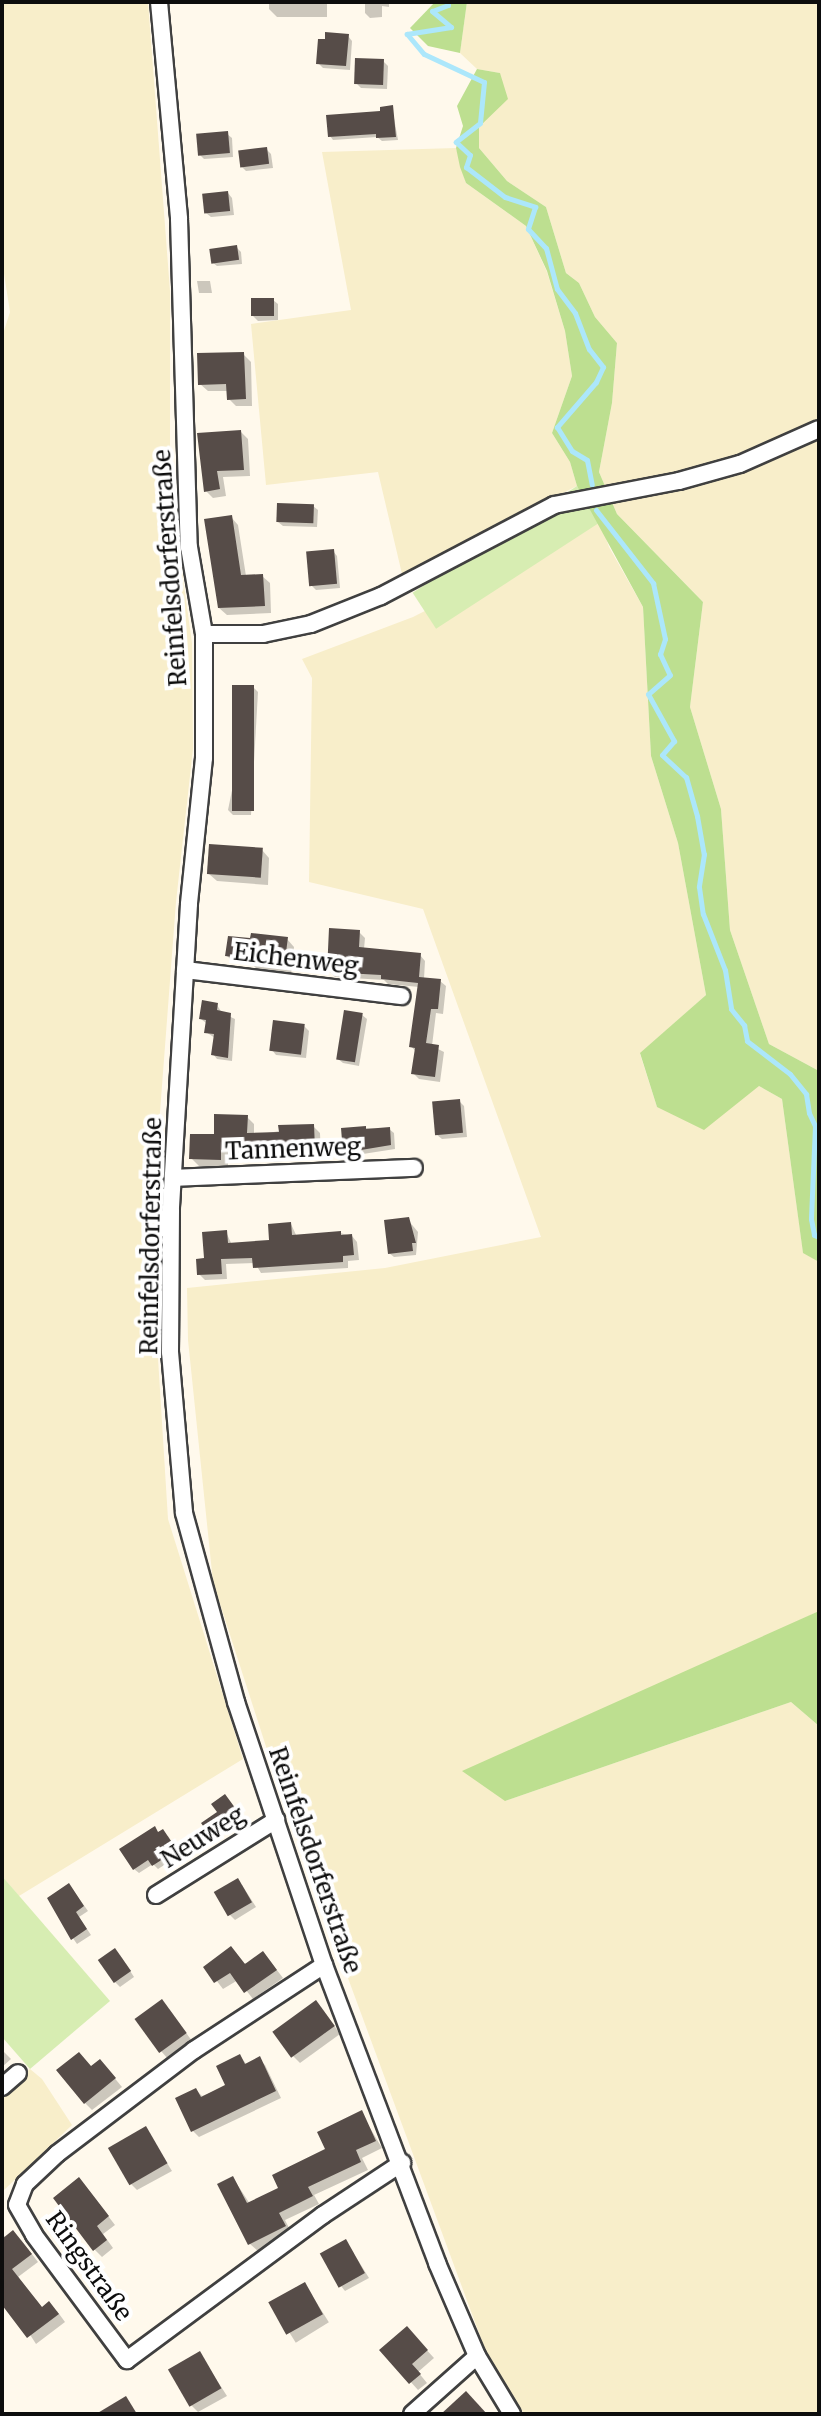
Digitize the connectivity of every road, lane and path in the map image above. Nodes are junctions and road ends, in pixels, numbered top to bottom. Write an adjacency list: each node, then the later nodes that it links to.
1 (159, 2): 3 (street, Reinfelsdorferstraße)
2 (819, 429): 3 (street)
3 (204, 634): 4 (street, Reinfelsdorferstraße)
4 (185, 970): 5 (street, Eichenweg); 7 (street, Reinfelsdorferstraße)
5 (401, 996)
6 (414, 1168): 7 (street, Tannenweg)
7 (173, 1178): 8 (street, Reinfelsdorferstraße)
8 (276, 1820): 9 (street, Neuweg); 10 (street, Reinfelsdorferstraße)
9 (156, 1895)
10 (324, 1965): 13 (street, Reinfelsdorferstraße); 13 (street, Ringstraße)
11 (18, 2073): 12 (street)
12 (2, 2087)
13 (402, 2163): 14 (street, Reinfelsdorferstraße)
14 (477, 2356): 15 (street); 16 (street, Reinfelsdorferstraße)
15 (412, 2414)
16 (512, 2414)

